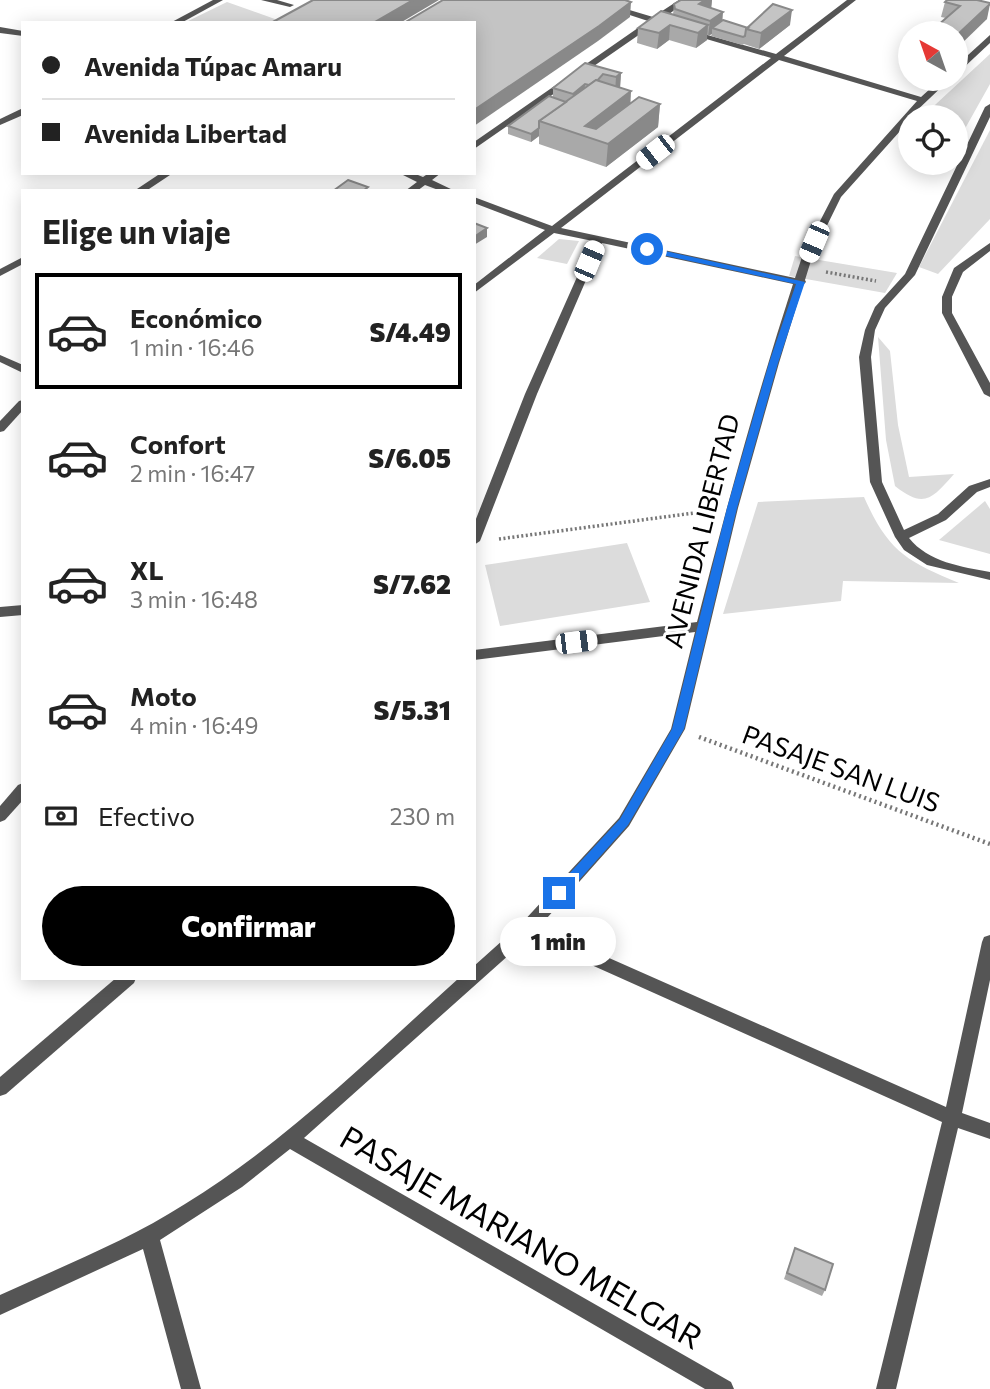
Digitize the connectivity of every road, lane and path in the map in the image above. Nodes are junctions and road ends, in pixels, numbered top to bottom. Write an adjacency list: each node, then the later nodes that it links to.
1 (219, 0): 7 (street)
2 (265, 0): 6 (street)
3 (588, 0): 8 (street)
4 (684, 0): 8 (street)
5 (852, 0): 12 (street)
6 (290, 5)
7 (178, 21)
8 (654, 21): 12 (street); 19 (street)
9 (0, 30): 10 (street)
10 (21, 34)
11 (990, 38): 13 (street)
12 (777, 58): 15 (street); 28 (street)
13 (968, 58)
14 (933, 91): 15 (street, AVENIDA LIBERTAD)
15 (923, 100): 33 (street, AVENIDA LIBERTAD)
16 (990, 107): 34 (street)
17 (21, 112): 18 (street)
18 (0, 122)
19 (476, 145)
20 (165, 175): 24 (street)
21 (409, 175): 23 (street)
22 (433, 175): 23 (street)
23 (424, 181): 25 (street); 26 (street)
24 (142, 189)
25 (413, 189)
26 (445, 189)
27 (476, 201): 28 (street)
28 (554, 230): 29 (street); 35 (street)
29 (599, 239): 33 (street); 43 (street)
30 (990, 246): 38 (street)
31 (21, 261): 32 (street)
32 (0, 273)
33 (802, 275): 34 (path); 42 (street, AVENIDA LIBERTAD)
34 (901, 285): 44 (street)
35 (476, 288)
36 (0, 358): 37 (street)
37 (21, 369)
38 (990, 394)
39 (21, 405): 40 (street)
40 (0, 428)
41 (990, 483): 44 (street)
42 (732, 508): 45 (path); 49 (street, AVENIDA LIBERTAD)
43 (476, 536)
44 (901, 537): 46 (street)
45 (488, 541)
46 (990, 576)
47 (21, 610): 48 (street)
48 (0, 612)
49 (704, 626): 50 (street); 51 (street, AVENIDA LIBERTAD)
50 (476, 655)
51 (678, 729): 54 (path, PASAJE SAN LUIS); 55 (street, AVENIDA LIBERTAD)
52 (21, 791): 53 (street)
53 (0, 816)
54 (990, 844)
55 (527, 929): 57 (street, AVENIDA LIBERTAD); 61 (street)
56 (990, 942): 61 (street)
57 (476, 974)
58 (126, 980): 60 (street)
59 (470, 980): 63 (street, AVENIDA LIBERTAD)
60 (0, 1088)
61 (951, 1118): 62 (street); 68 (street)
62 (990, 1131)
63 (289, 1139): 64 (street, AVENIDA LIBERTAD); 67 (street, PASAJE MARIANO MELGAR)
64 (149, 1236): 65 (street, AVENIDA LIBERTAD); 66 (street)
65 (0, 1305)
66 (191, 1389)
67 (724, 1389)
68 (886, 1389)

